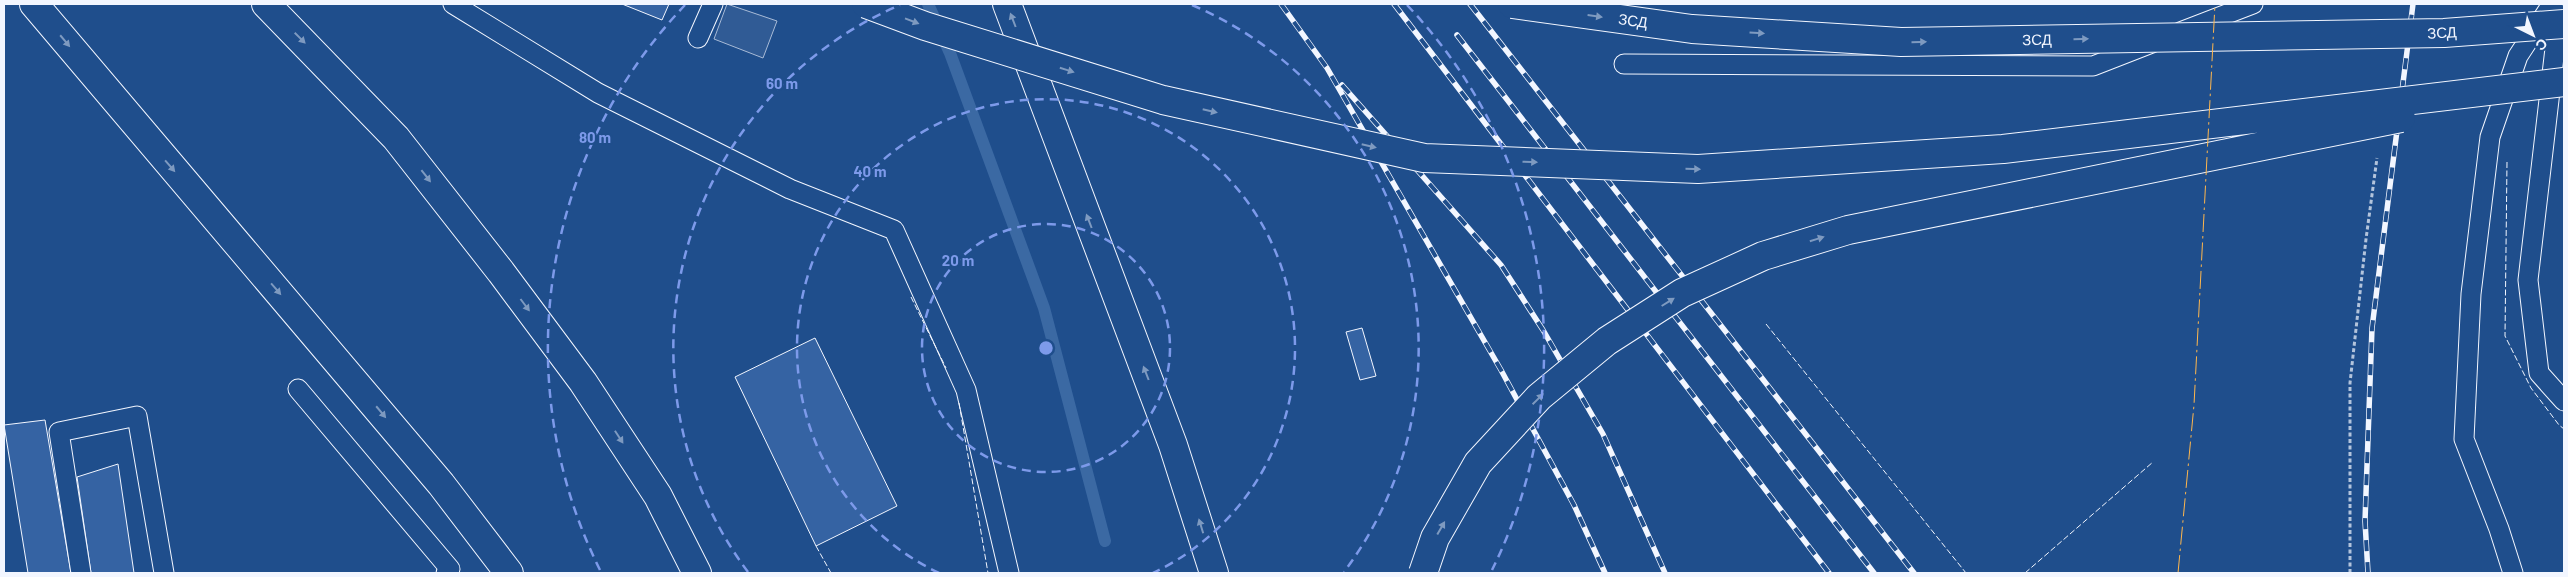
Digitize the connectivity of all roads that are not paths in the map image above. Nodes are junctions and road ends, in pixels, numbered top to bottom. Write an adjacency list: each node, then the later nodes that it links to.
1 (34, 4): 20 (main road, one-way to 20)
2 (266, 4): 21 (main road, one-way to 21)
3 (453, 4): 22 (lane)
4 (713, 4): 12 (lane)
5 (866, 4): 14 (main road, one-way to 14, bridge)
6 (1007, 4): 23 (main road, one-way to 6)
7 (1512, 4): 11 (main road, ЗСД, one-way to 11, bridge)
8 (2253, 4): 13 (lane)
9 (2552, 4): 25 (lane)
10 (2560, 4): 16 (lane)
11 (2564, 24)
12 (698, 38)
13 (1624, 64)
14 (2564, 83): 24 (main road, one-way to 14, bridge)
15 (298, 389): 19 (lane)
16 (2564, 401)
17 (81, 573): 18 (lane)
18 (164, 573)
19 (446, 573)
20 (509, 573)
21 (697, 573)
22 (1009, 573)
23 (1214, 573)
24 (1423, 573)
25 (2513, 573)

